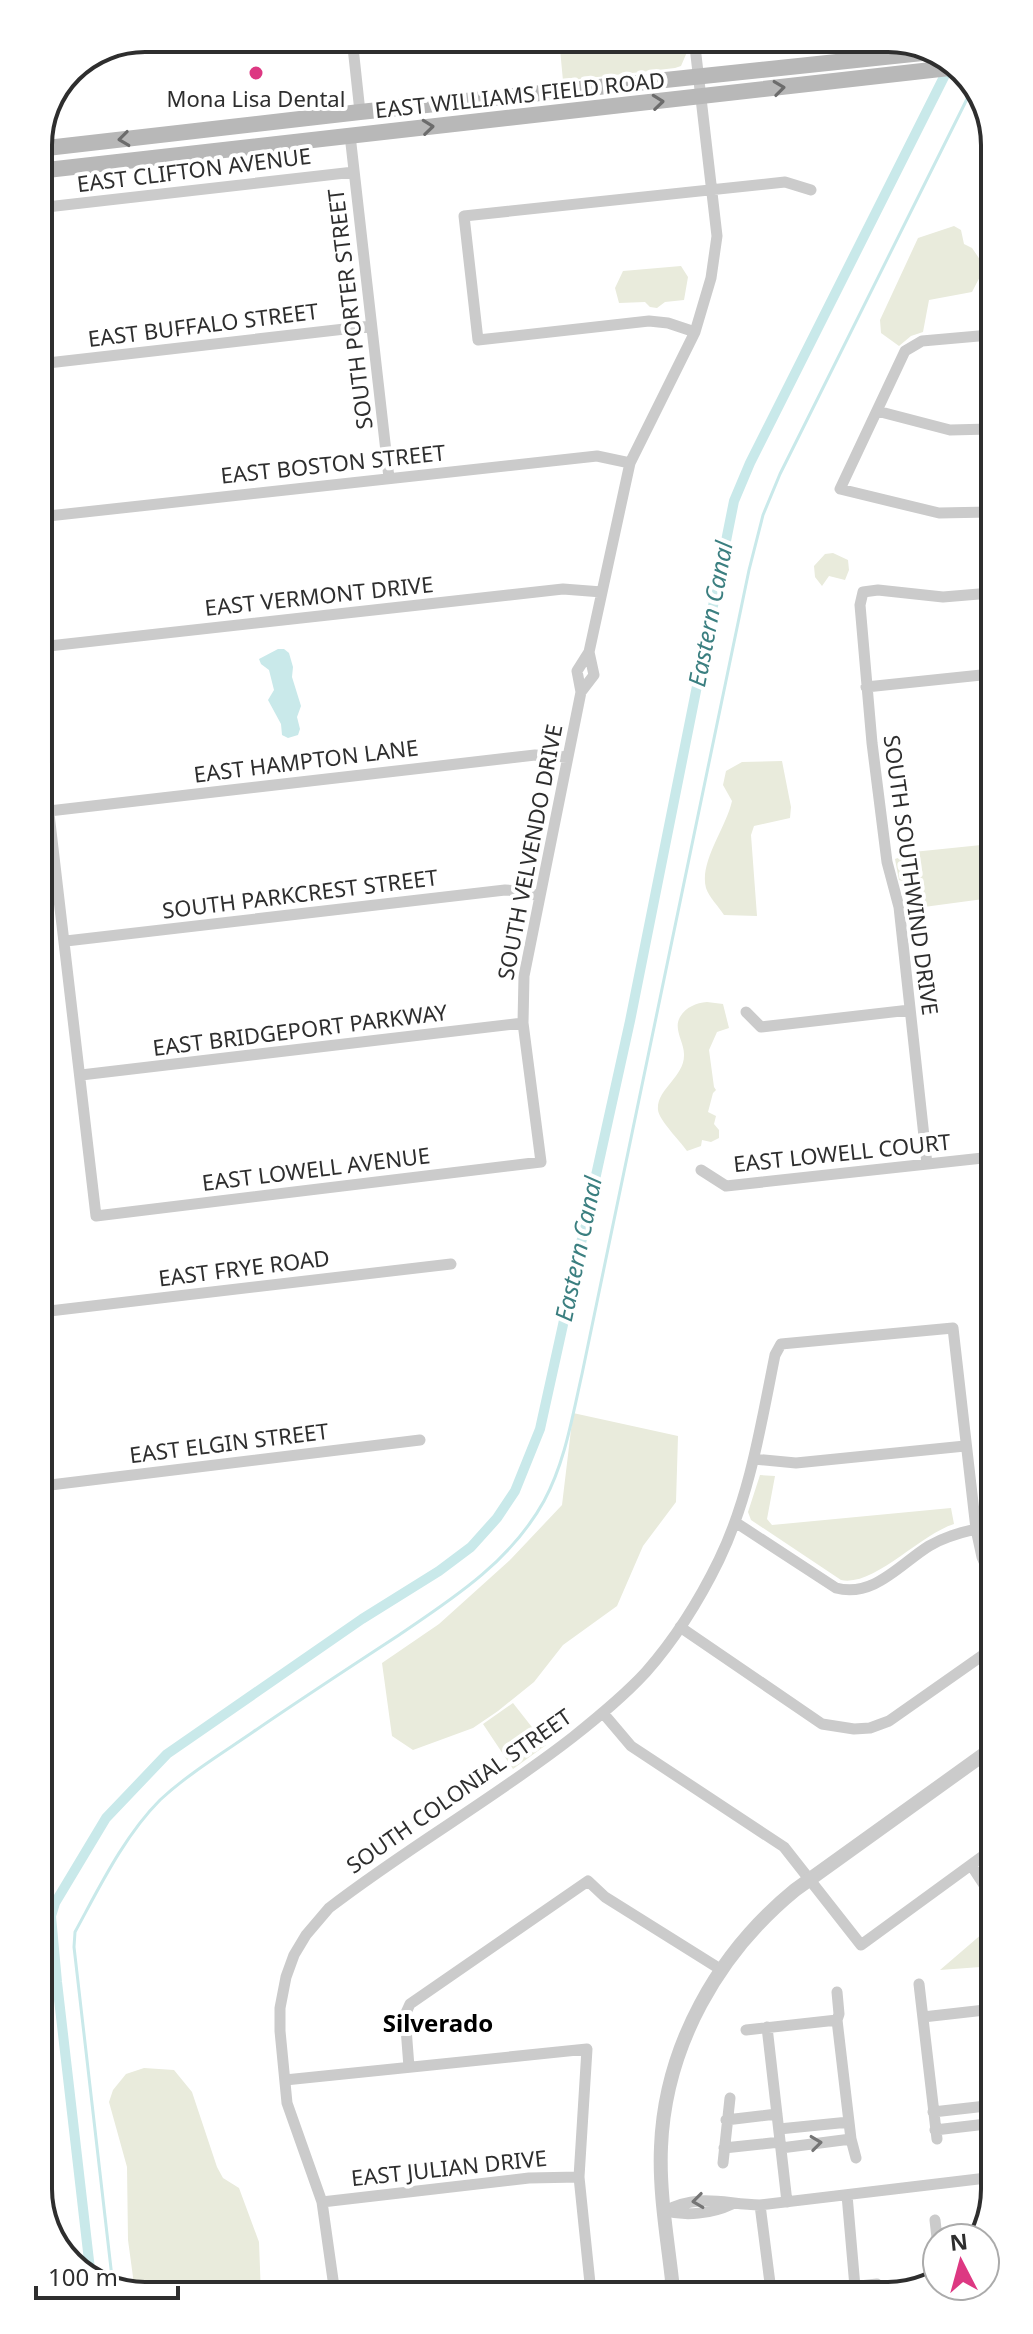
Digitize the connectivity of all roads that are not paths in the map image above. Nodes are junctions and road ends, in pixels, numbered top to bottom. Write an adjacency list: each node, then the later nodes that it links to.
1 (354, 52): 6 (street)
2 (696, 52): 5 (street, SOUTH VELVENDO DRIVE)
3 (911, 55): 5 (main road, EAST WILLIAMS FIELD ROAD)
4 (941, 69): 5 (main road, EAST WILLIAMS FIELD ROAD, one-way to 4)
5 (700, 86): 6 (main road, EAST WILLIAMS FIELD ROAD); 8 (main road, EAST WILLIAMS FIELD ROAD, one-way to 5); 14 (street, SOUTH VELVENDO DRIVE)
6 (360, 112): 7 (main road, EAST WILLIAMS FIELD ROAD); 9 (main road)
7 (174, 134): 10 (main road, EAST WILLIAMS FIELD ROAD, one-way to 10); 11 (main road)
8 (350, 135): 9 (main road, EAST WILLIAMS FIELD ROAD); 13 (street, SOUTH PORTER STREET)
9 (281, 143): 11 (main road, EAST WILLIAMS FIELD ROAD)
10 (52, 147)
11 (177, 155): 12 (main road, EAST WILLIAMS FIELD ROAD)
12 (52, 169)
13 (354, 172): 16 (street, EAST CLIFTON AVENUE); 17 (street, SOUTH PORTER STREET)
14 (714, 190): 15 (street); 18 (street, SOUTH VELVENDO DRIVE); 18 (street)
15 (811, 190)
16 (52, 206)
17 (371, 326): 20 (street, EAST BUFFALO STREET); 24 (street, SOUTH PORTER STREET)
18 (695, 332): 23 (street, SOUTH VELVENDO DRIVE)
19 (981, 336): 21 (street)
20 (52, 363)
21 (877, 411): 22 (street); 25 (street)
22 (981, 429)
23 (630, 463): 24 (street, EAST BOSTON STREET); 27 (street, SOUTH VELVENDO DRIVE)
24 (389, 478): 26 (street, EAST BOSTON STREET)
25 (981, 512)
26 (52, 516)
27 (602, 592): 29 (street, EAST VERMONT DRIVE); 32 (street, SOUTH VELVENDO DRIVE)
28 (981, 594): 31 (street, SOUTH SOUTHWIND DRIVE)
29 (52, 646)
30 (981, 675): 31 (street)
31 (866, 687): 37 (street, SOUTH SOUTHWIND DRIVE)
32 (567, 757): 33 (street, EAST HAMPTON LANE); 35 (street, SOUTH VELVENDO DRIVE)
33 (52, 811)
34 (52, 834): 36 (street)
35 (538, 896): 36 (street, SOUTH PARKCREST STREET); 39 (street, SOUTH VELVENDO DRIVE)
36 (66, 941): 40 (street)
37 (910, 1010): 38 (street); 43 (street, SOUTH SOUTHWIND DRIVE)
38 (746, 1012)
39 (523, 1023): 40 (street, EAST BRIDGEPORT PARKWAY); 42 (street, SOUTH VELVENDO DRIVE)
40 (81, 1075): 42 (street, EAST LOWELL AVENUE)
41 (981, 1158): 43 (street, EAST LOWELL COURT)
42 (541, 1162)
43 (927, 1164): 44 (street, EAST LOWELL COURT)
44 (701, 1170)
45 (451, 1264): 46 (street, EAST FRYE ROAD)
46 (52, 1311)
47 (420, 1440): 50 (street, EAST ELGIN STREET)
48 (965, 1446): 49 (street); 49 (street, SOUTH COLONIAL STREET); 52 (street)
49 (754, 1459): 51 (street, SOUTH COLONIAL STREET)
50 (52, 1485)
51 (735, 1522): 52 (street); 54 (street, SOUTH COLONIAL STREET)
52 (976, 1529): 53 (street)
53 (981, 1552)
54 (680, 1627): 55 (street); 56 (street, SOUTH COLONIAL STREET)
55 (981, 1656)
56 (603, 1713): 60 (street); 71 (street, SOUTH COLONIAL STREET)
57 (981, 1756): 60 (street)
58 (981, 1858): 59 (street)
59 (971, 1865): 60 (street); 61 (street)
60 (811, 1880): 62 (street)
61 (981, 1880)
62 (720, 1969): 70 (street); 90 (street)
63 (919, 1984): 66 (street)
64 (837, 1992): 67 (street)
65 (981, 2010): 66 (street)
66 (923, 2017): 74 (street)
67 (837, 2020): 68 (street); 77 (street)
68 (767, 2027): 69 (street); 75 (street)
69 (746, 2030)
70 (409, 2067): 71 (street); 84 (street)
71 (285, 2080): 87 (street, SOUTH COLONIAL STREET)
72 (730, 2098): 76 (street)
73 (981, 2107): 74 (street)
74 (933, 2112): 78 (street)
75 (777, 2114): 76 (street); 80 (street)
76 (726, 2120): 81 (street)
77 (849, 2122): 79 (street); 80 (street)
78 (981, 2126)
79 (851, 2139): 80 (street, one-way to 79); 82 (street)
80 (780, 2140): 81 (street); 88 (street)
81 (724, 2148): 83 (street)
82 (856, 2158)
83 (723, 2163)
84 (579, 2177): 87 (street, EAST JULIAN DRIVE); 92 (street)
85 (981, 2179): 86 (street)
86 (847, 2195): 88 (street); 95 (street)
87 (322, 2202): 91 (street, SOUTH COLONIAL STREET)
88 (787, 2202): 89 (street)
89 (760, 2205): 90 (street); 94 (street)
90 (665, 2211): 93 (street)
91 (333, 2282)
92 (590, 2282)
93 (672, 2282)
94 (770, 2282)
95 (855, 2282)

